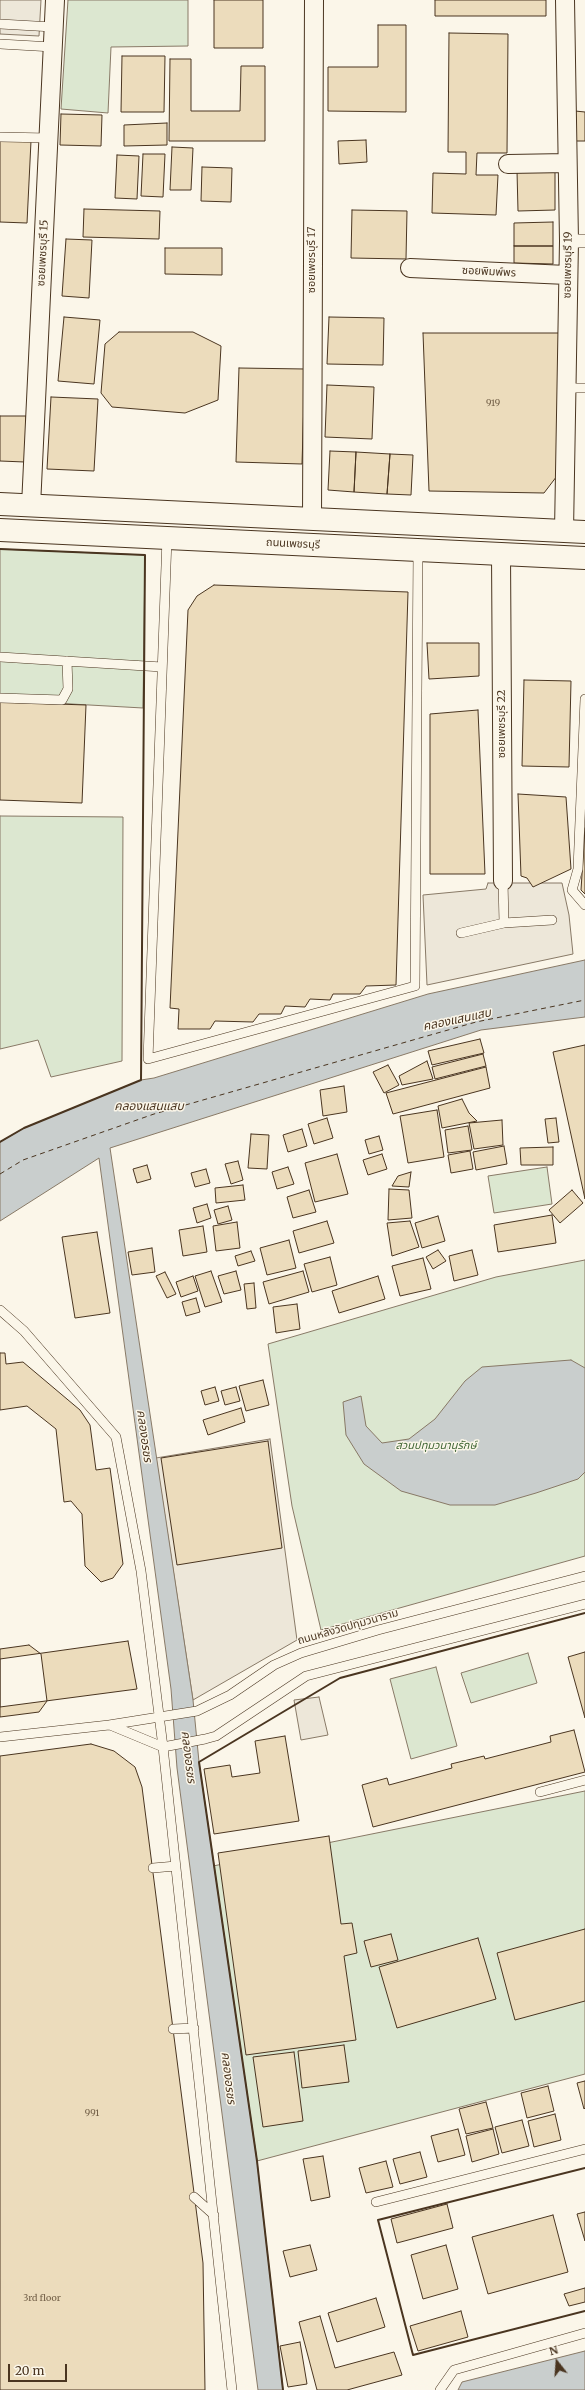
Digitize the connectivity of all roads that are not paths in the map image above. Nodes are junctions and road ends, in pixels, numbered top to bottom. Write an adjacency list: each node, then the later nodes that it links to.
1 (54, 0): 5 (street, ซอยเพชรบุรี 15)
2 (314, 0): 19 (street, ซอยเพชรบุรี 17)
3 (565, 0): 10 (street, ซอยเพชรบุรี 19)
4 (0, 24): 5 (lane)
5 (53, 27): 7 (street, ซอยเพชรบุรี 15)
6 (0, 44): 7 (lane)
7 (53, 47): 9 (street, ซอยเพชรบุรี 15)
8 (0, 137): 9 (lane)
9 (48, 138): 18 (street, ซอยเพชรบุรี 15)
10 (567, 163): 11 (street); 12 (street, ซอยเพชรบุรี 19)
11 (508, 164)
12 (577, 241): 14 (street, ซอยเพชรบุรี 19)
13 (410, 268): 14 (street, ซอยพิมพ์พร)
14 (567, 275): 15 (street, ซอยเพชรบุรี 19)
15 (566, 388): 16 (lane); 21 (street, ซอยเพชรบุรี 19)
16 (585, 388)
17 (0, 504): 18 (main road)
18 (31, 506): 19 (main road)
19 (312, 519): 21 (main road)
20 (0, 530): 22 (main road, ถนนเพชรบุรี)
21 (575, 531)
22 (167, 538): 23 (main road, ถนนเพชรบุรี); 28 (lane)
23 (418, 550): 25 (main road, ถนนเพชรบุรี); 28 (lane)
24 (585, 558): 25 (main road, ถนนเพชรบุรี)
25 (501, 561): 31 (street, ซอยเพชรบุรี 22)
26 (0, 657): 27 (lane)
27 (67, 661): 28 (lane); 29 (lane)
28 (162, 667)
29 (0, 698)
30 (585, 699): 32 (lane)
31 (503, 881): 34 (lane)
32 (585, 905)
33 (552, 920): 34 (lane)
34 (504, 923): 35 (lane)
35 (461, 933)
36 (0, 1310): 39 (lane)
37 (585, 1576): 39 (lane, ถนนหลังวัดปทุมวนาราม)
38 (585, 1604): 42 (lane)
39 (159, 1718): 40 (lane, ถนนหลังวัดปทุมวนาราม); 42 (lane)
40 (109, 1725): 41 (lane, ถนนหลังวัดปทุมวนาราม); 42 (lane)
41 (0, 1737)
42 (163, 1747): 45 (lane)
43 (585, 1780): 44 (lane)
44 (540, 1792)
45 (176, 1866): 46 (lane); 47 (lane)
46 (153, 1868)
47 (194, 2028): 48 (lane); 52 (lane)
48 (173, 2029)
49 (585, 2148): 51 (lane)
50 (194, 2197): 52 (lane)
51 (376, 2202)
52 (214, 2215): 54 (lane)
53 (585, 2333): 55 (lane)
54 (232, 2390)
55 (440, 2390)

